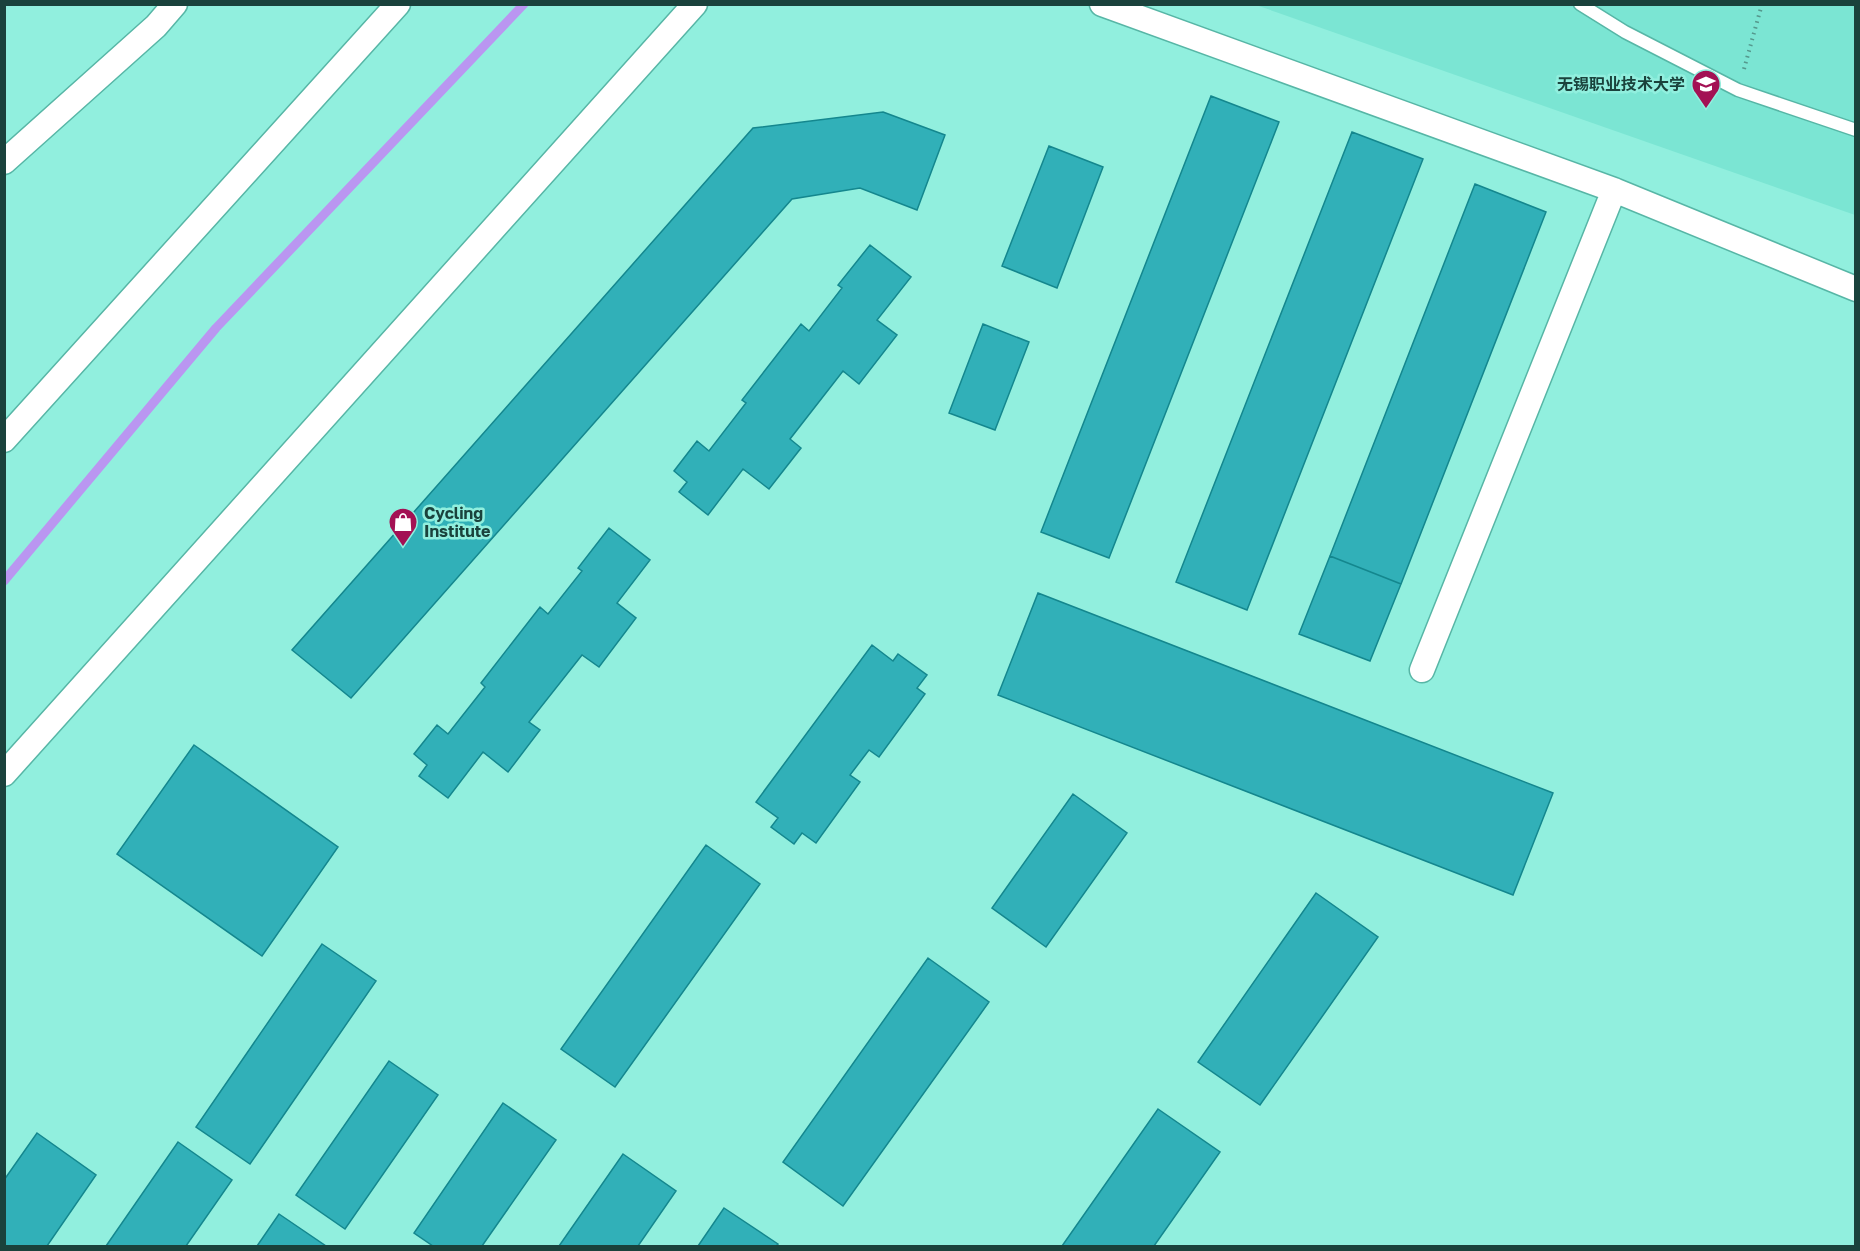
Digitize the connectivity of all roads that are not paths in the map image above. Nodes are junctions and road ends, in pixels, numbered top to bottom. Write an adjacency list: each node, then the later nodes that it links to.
1 (175, 4): 7 (street)
2 (398, 4): 10 (street)
3 (695, 4): 12 (street)
4 (1102, 4): 8 (street)
5 (1580, 4): 6 (lane)
6 (1856, 130)
7 (4, 162)
8 (1614, 190): 9 (street); 11 (street)
9 (1856, 289)
10 (4, 440)
11 (1422, 670)
12 (4, 774)

